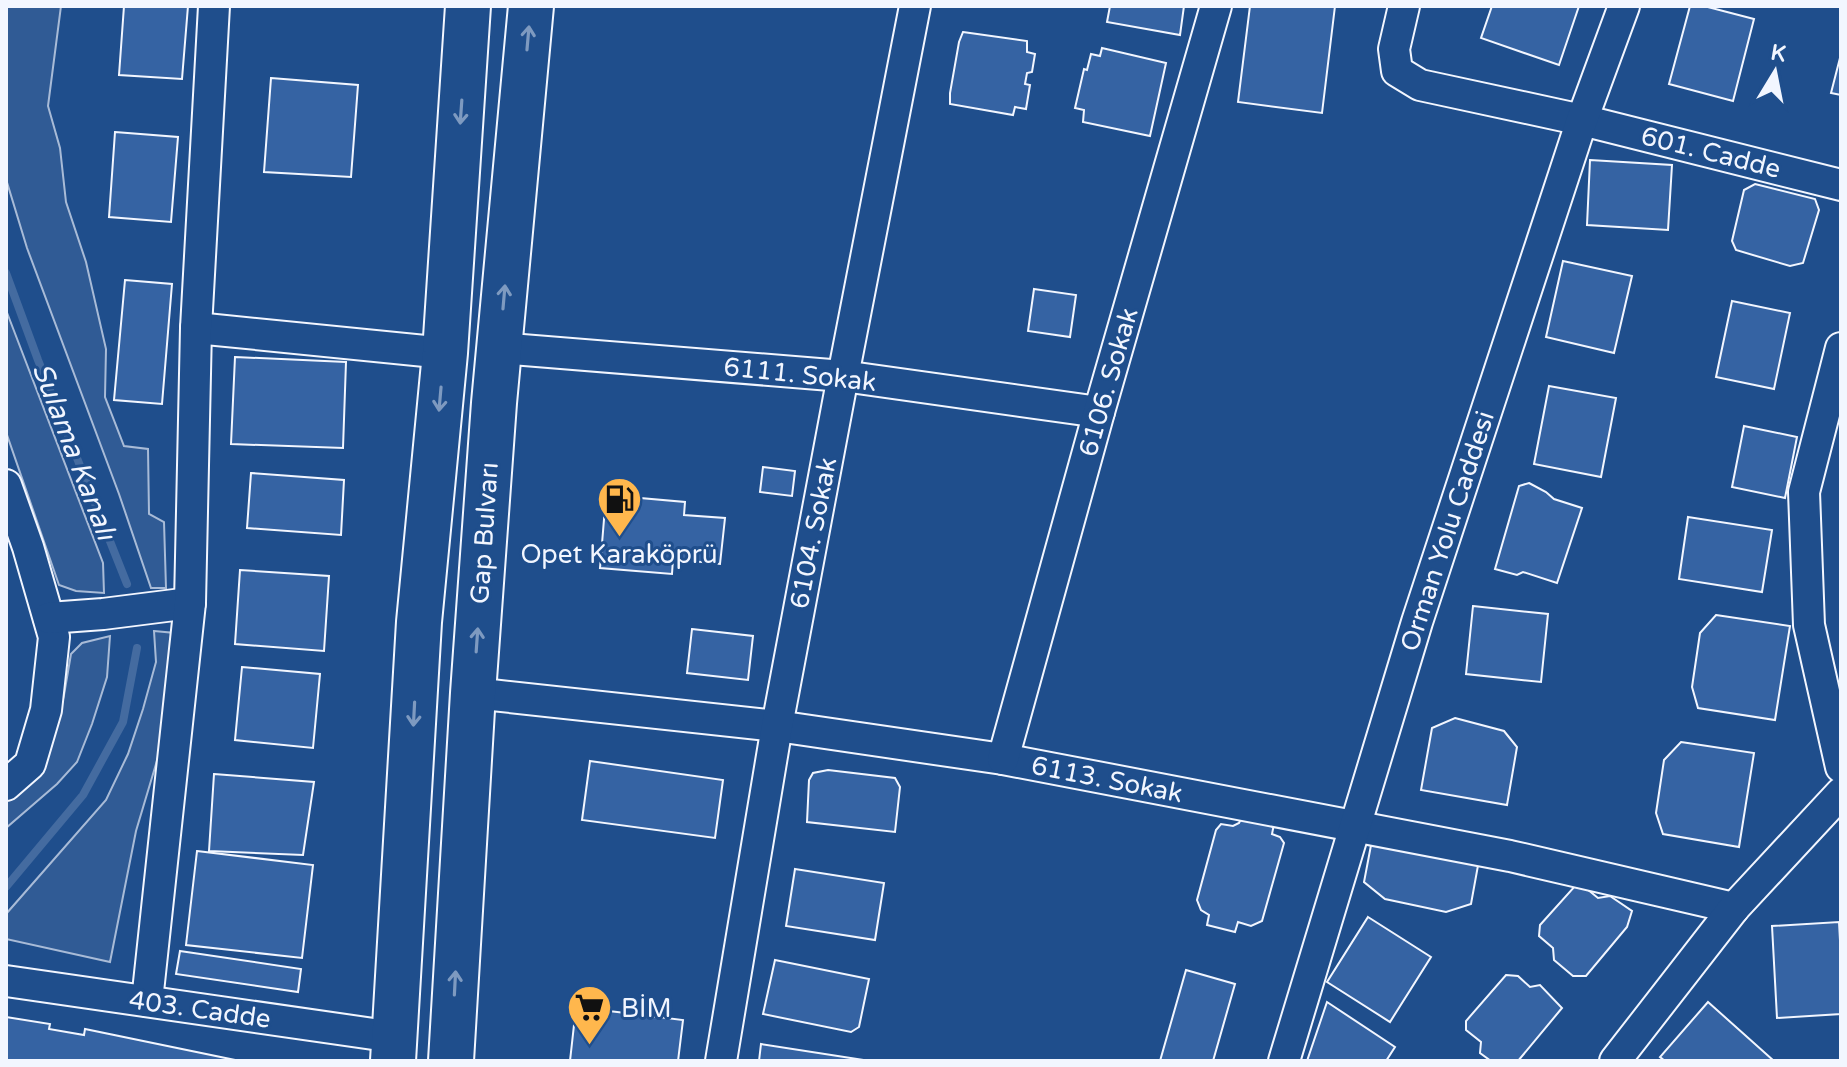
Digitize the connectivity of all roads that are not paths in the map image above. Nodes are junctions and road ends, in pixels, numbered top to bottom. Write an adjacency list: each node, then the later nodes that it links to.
1 (214, 6): 10 (street)
2 (468, 6): 13 (highway, Gap Bulvarı, one-way to 13)
3 (531, 6): 11 (highway, Gap Bulvarı, one-way to 3)
4 (915, 6): 14 (street, 6104. Sokak)
5 (1216, 6): 15 (street, 6106. Sokak)
6 (1404, 6): 8 (street, 601. Cadde)
7 (1624, 6): 8 (street, Orman Yolu Caddesi)
8 (1582, 120): 9 (street, 601. Cadde); 25 (street, Orman Yolu Caddesi)
9 (1841, 185)
10 (196, 328): 13 (street); 17 (street)
11 (499, 348): 14 (street, 6111. Sokak); 19 (highway, Gap Bulvarı, one-way to 11)
12 (1841, 348): 22 (street)
13 (445, 353): 29 (highway, Gap Bulvarı, one-way to 29)
14 (843, 376): 15 (street, 6111. Sokak); 20 (street, 6104. Sokak)
15 (1099, 412): 21 (street, 6106. Sokak)
16 (6, 485): 18 (street)
17 (190, 603): 18 (street); 28 (street)
18 (49, 618): 23 (street)
19 (473, 693): 20 (street, 6113. Sokak); 30 (highway, Gap Bulvarı, one-way to 19)
20 (777, 726): 21 (street, 6113. Sokak); 31 (street, 6104. Sokak)
21 (1003, 759): 25 (street, 6113. Sokak)
22 (1841, 767)
23 (6, 785)
24 (1841, 793): 26 (street)
25 (1355, 827): 26 (street, 6113. Sokak); 32 (street, Orman Yolu Caddesi)
26 (1734, 908): 33 (street)
27 (6, 981): 28 (street, 403. Cadde)
28 (147, 1001): 29 (street, 403. Cadde)
29 (394, 1049)
30 (451, 1061)
31 (721, 1061)
32 (1284, 1061)
33 (1615, 1061)

